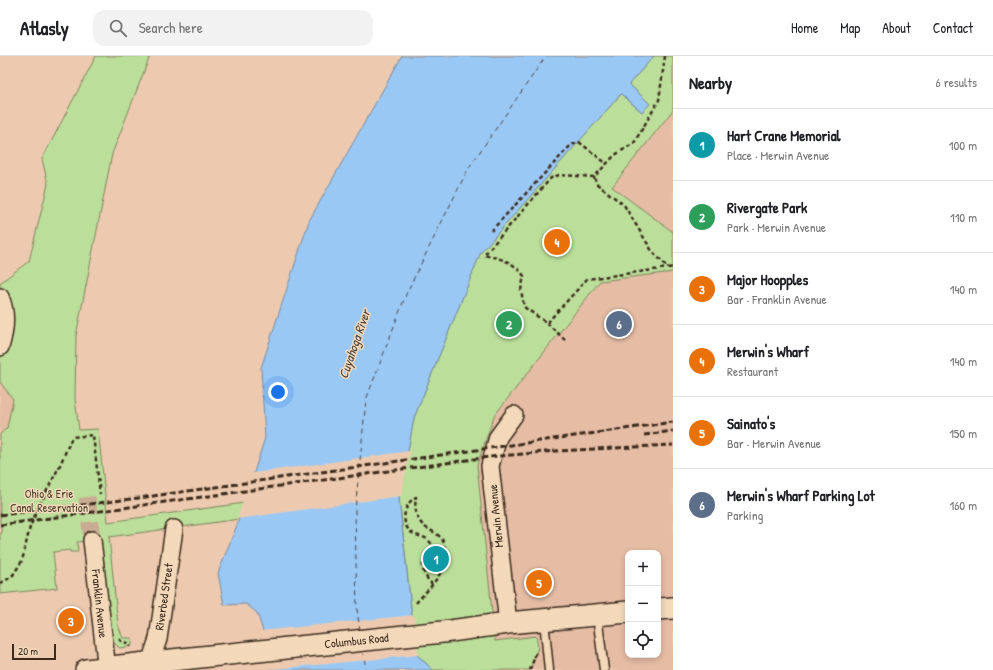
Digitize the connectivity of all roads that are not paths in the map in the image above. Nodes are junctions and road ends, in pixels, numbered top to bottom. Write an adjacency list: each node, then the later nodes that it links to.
1 (0, 297): 2 (street)
2 (2, 340)
3 (514, 415): 11 (street, Merwin Avenue)
4 (174, 529): 12 (street, Riverbed Street)
5 (92, 540): 13 (street, Franklin Avenue)
6 (673, 608): 7 (street)
7 (661, 609)
8 (625, 612): 9 (street, Columbus Road)
9 (597, 615): 10 (street, Columbus Road); 16 (lane)
10 (544, 620): 11 (street, Columbus Road); 15 (lane)
11 (508, 623): 12 (street, Columbus Road)
12 (150, 666): 13 (street, Columbus Road)
13 (106, 669): 14 (street, Columbus Road)
14 (86, 670)
15 (549, 670)
16 (604, 670)

